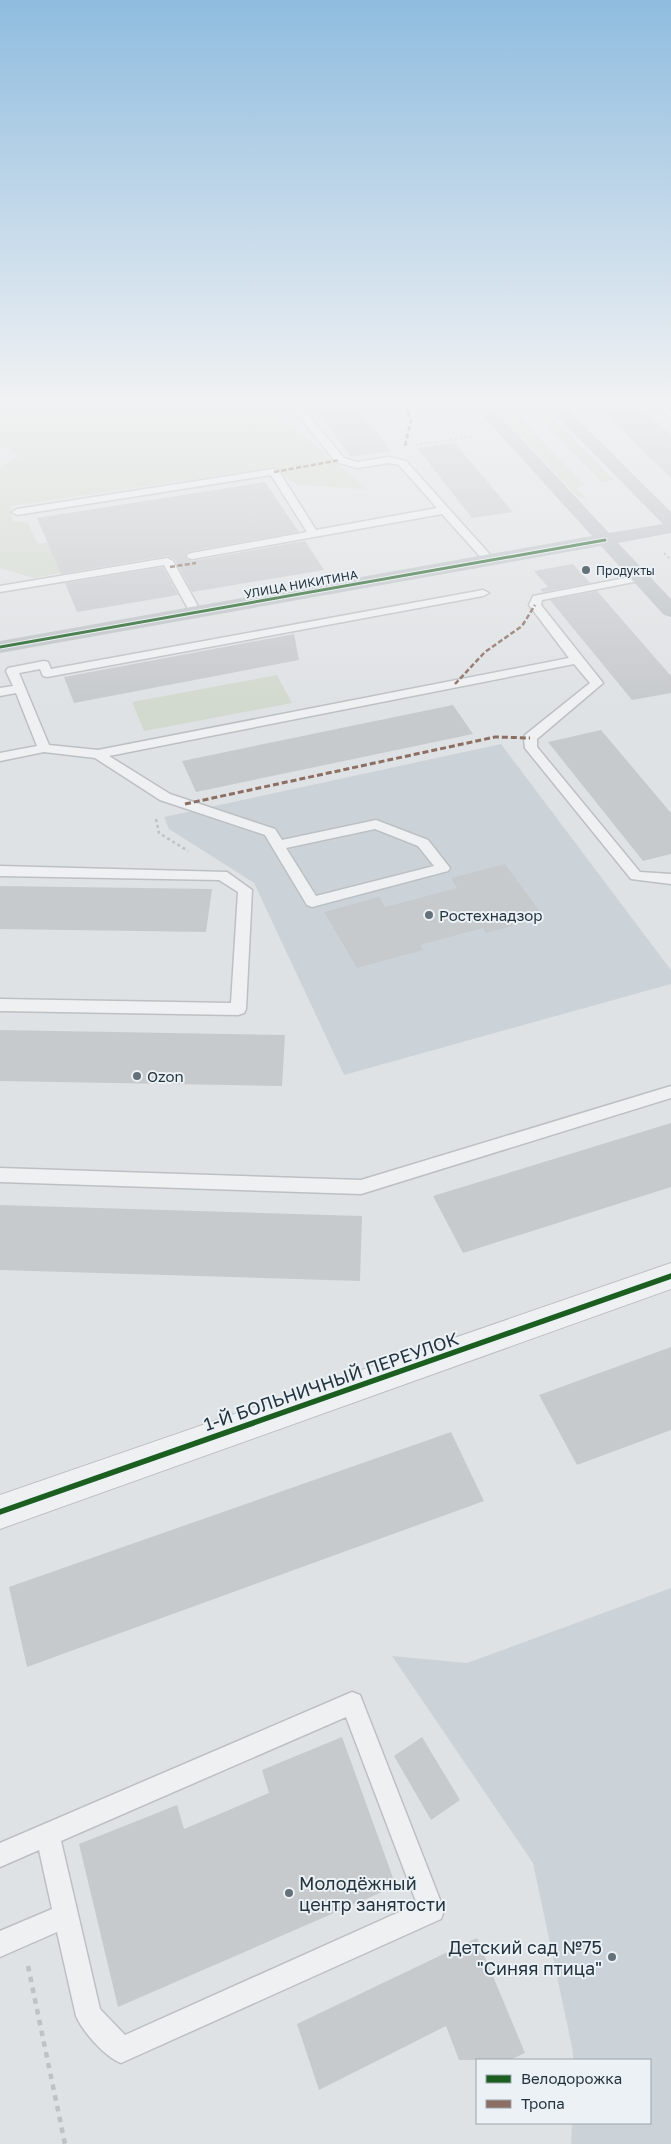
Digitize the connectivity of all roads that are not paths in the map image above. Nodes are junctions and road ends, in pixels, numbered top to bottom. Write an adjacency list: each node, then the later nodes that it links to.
1 (62, 505): 7 (lane)
2 (295, 505): 10 (lane)
3 (440, 505): 6 (lane)
4 (573, 505): 11 (main road)
5 (654, 505): 8 (main road)
6 (444, 510): 10 (lane); 13 (lane)
7 (17, 512)
8 (671, 522)
9 (671, 528): 11 (main road, УЛИЦА НИКИТИНА)
10 (314, 535): 12 (lane)
11 (605, 540): 13 (main road, УЛИЦА НИКИТИНА); 14 (main road)
12 (192, 556)
13 (489, 560): 18 (main road, УЛИЦА НИКИТИНА)
14 (640, 578): 17 (main road); 20 (lane)
15 (0, 590): 18 (lane)
16 (482, 593): 21 (lane)
17 (671, 611)
18 (195, 612): 19 (main road, УЛИЦА НИКИТИНА)
19 (0, 647)
20 (577, 660): 25 (lane); 29 (lane)
21 (6, 671): 22 (lane)
22 (20, 688): 23 (lane); 24 (lane)
23 (0, 692)
24 (44, 748): 25 (lane); 26 (lane)
25 (98, 754): 27 (lane)
26 (0, 757)
27 (278, 845): 27 (lane)
28 (0, 871): 30 (lane)
29 (671, 879)
30 (0, 1005)
31 (671, 1092): 32 (lane)
32 (0, 1175)
33 (671, 1276): 34 (street, 1-Й БОЛЬНИЧНЫЙ ПЕРЕУЛОК)
34 (0, 1512)
35 (48, 1835): 36 (lane); 37 (lane); 37 (lane)
36 (0, 1855)
37 (66, 1916): 38 (lane)
38 (0, 1944)

